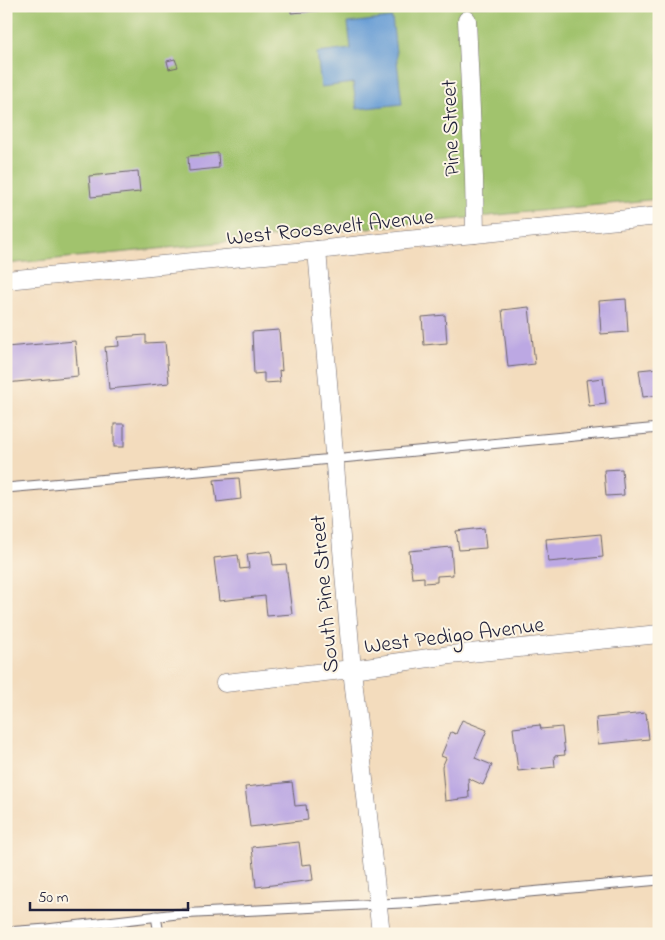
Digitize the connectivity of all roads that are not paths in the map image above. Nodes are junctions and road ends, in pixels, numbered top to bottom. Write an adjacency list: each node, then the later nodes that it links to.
1 (467, 20): 3 (street, Pine Street)
2 (659, 216): 3 (street, West Roosevelt Avenue)
3 (475, 234): 4 (street, West Roosevelt Avenue)
4 (317, 250): 5 (street, West Roosevelt Avenue); 7 (street, South Pine Street)
5 (6, 280)
6 (659, 428): 7 (lane)
7 (335, 460): 8 (lane); 10 (street, South Pine Street)
8 (6, 488)
9 (659, 634): 10 (street, West Pedigo Avenue)
10 (352, 669): 11 (street, West Pedigo Avenue); 13 (street, South Pine Street)
11 (225, 683)
12 (659, 880): 13 (lane)
13 (377, 905): 14 (lane); 17 (street, South Pine Street)
14 (156, 916): 15 (lane); 16 (lane)
15 (6, 932)
16 (159, 934)
17 (381, 934)

